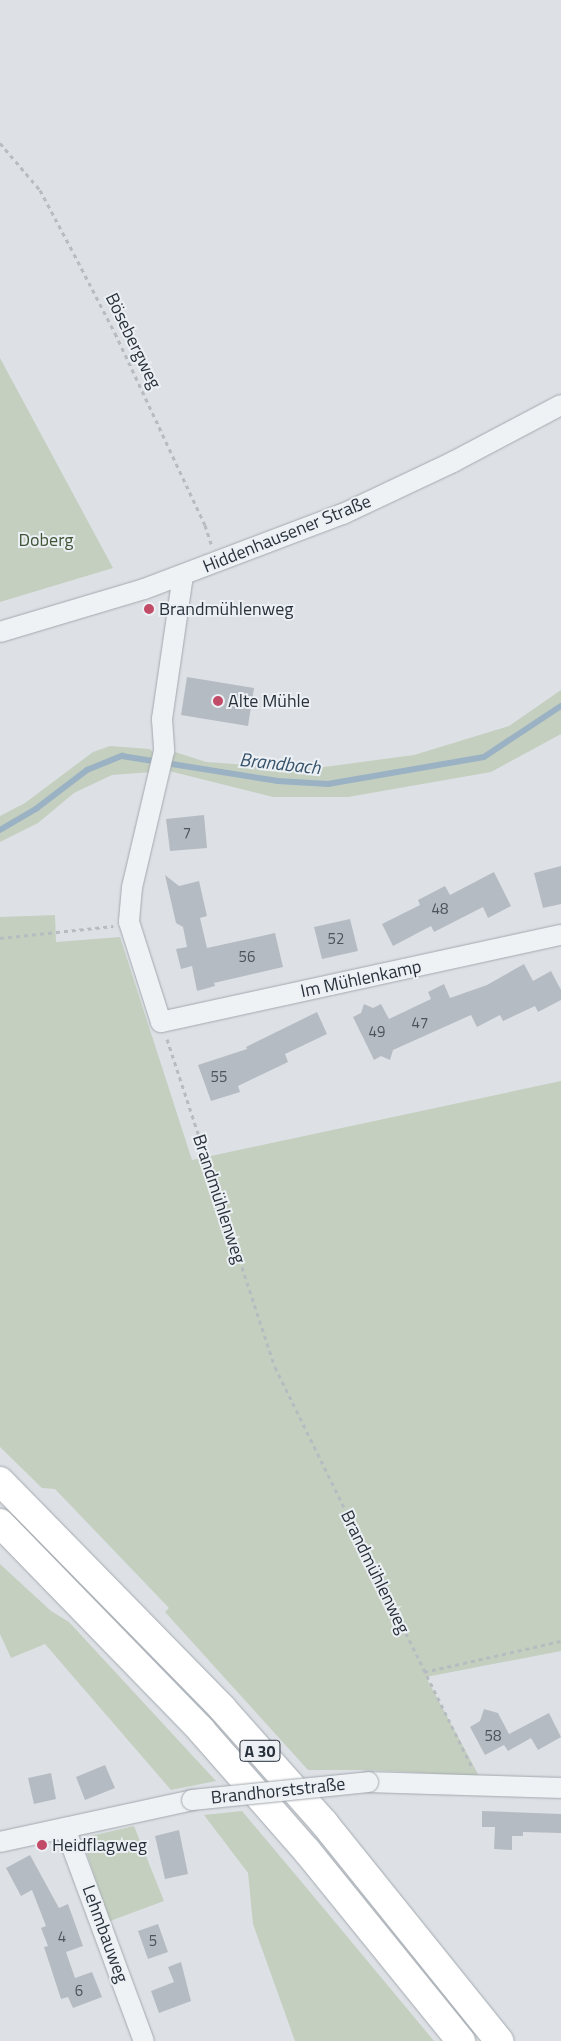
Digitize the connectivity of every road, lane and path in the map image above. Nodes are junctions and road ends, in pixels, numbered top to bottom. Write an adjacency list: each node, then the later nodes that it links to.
1 (0, 144): 3 (path, Bösebergweg)
2 (561, 405): 3 (street, Hiddenhausener Straße)
3 (217, 564): 4 (street, Hiddenhausener Straße)
4 (183, 575): 5 (street, Hiddenhausener Straße); 6 (street)
5 (0, 632)
6 (131, 927): 8 (path); 9 (street)
7 (561, 935): 9 (street, Im Mühlenkamp)
8 (0, 938)
9 (161, 1022): 13 (path, Brandmühlenweg)
10 (0, 1481): 20 (highway, A 30)
11 (0, 1523): 19 (highway, A 30)
12 (561, 1642): 13 (path)
13 (424, 1672): 14 (path, Brandmühlenweg)
14 (482, 1786): 15 (street, Brandhorststraße); 16 (street, Brandhorststraße, bridge)
15 (561, 1788)
16 (65, 1828): 17 (street, Brandhorststraße); 18 (street, Lehmbauweg)
17 (0, 1842)
18 (144, 2041)
19 (461, 2041)
20 (499, 2041)

